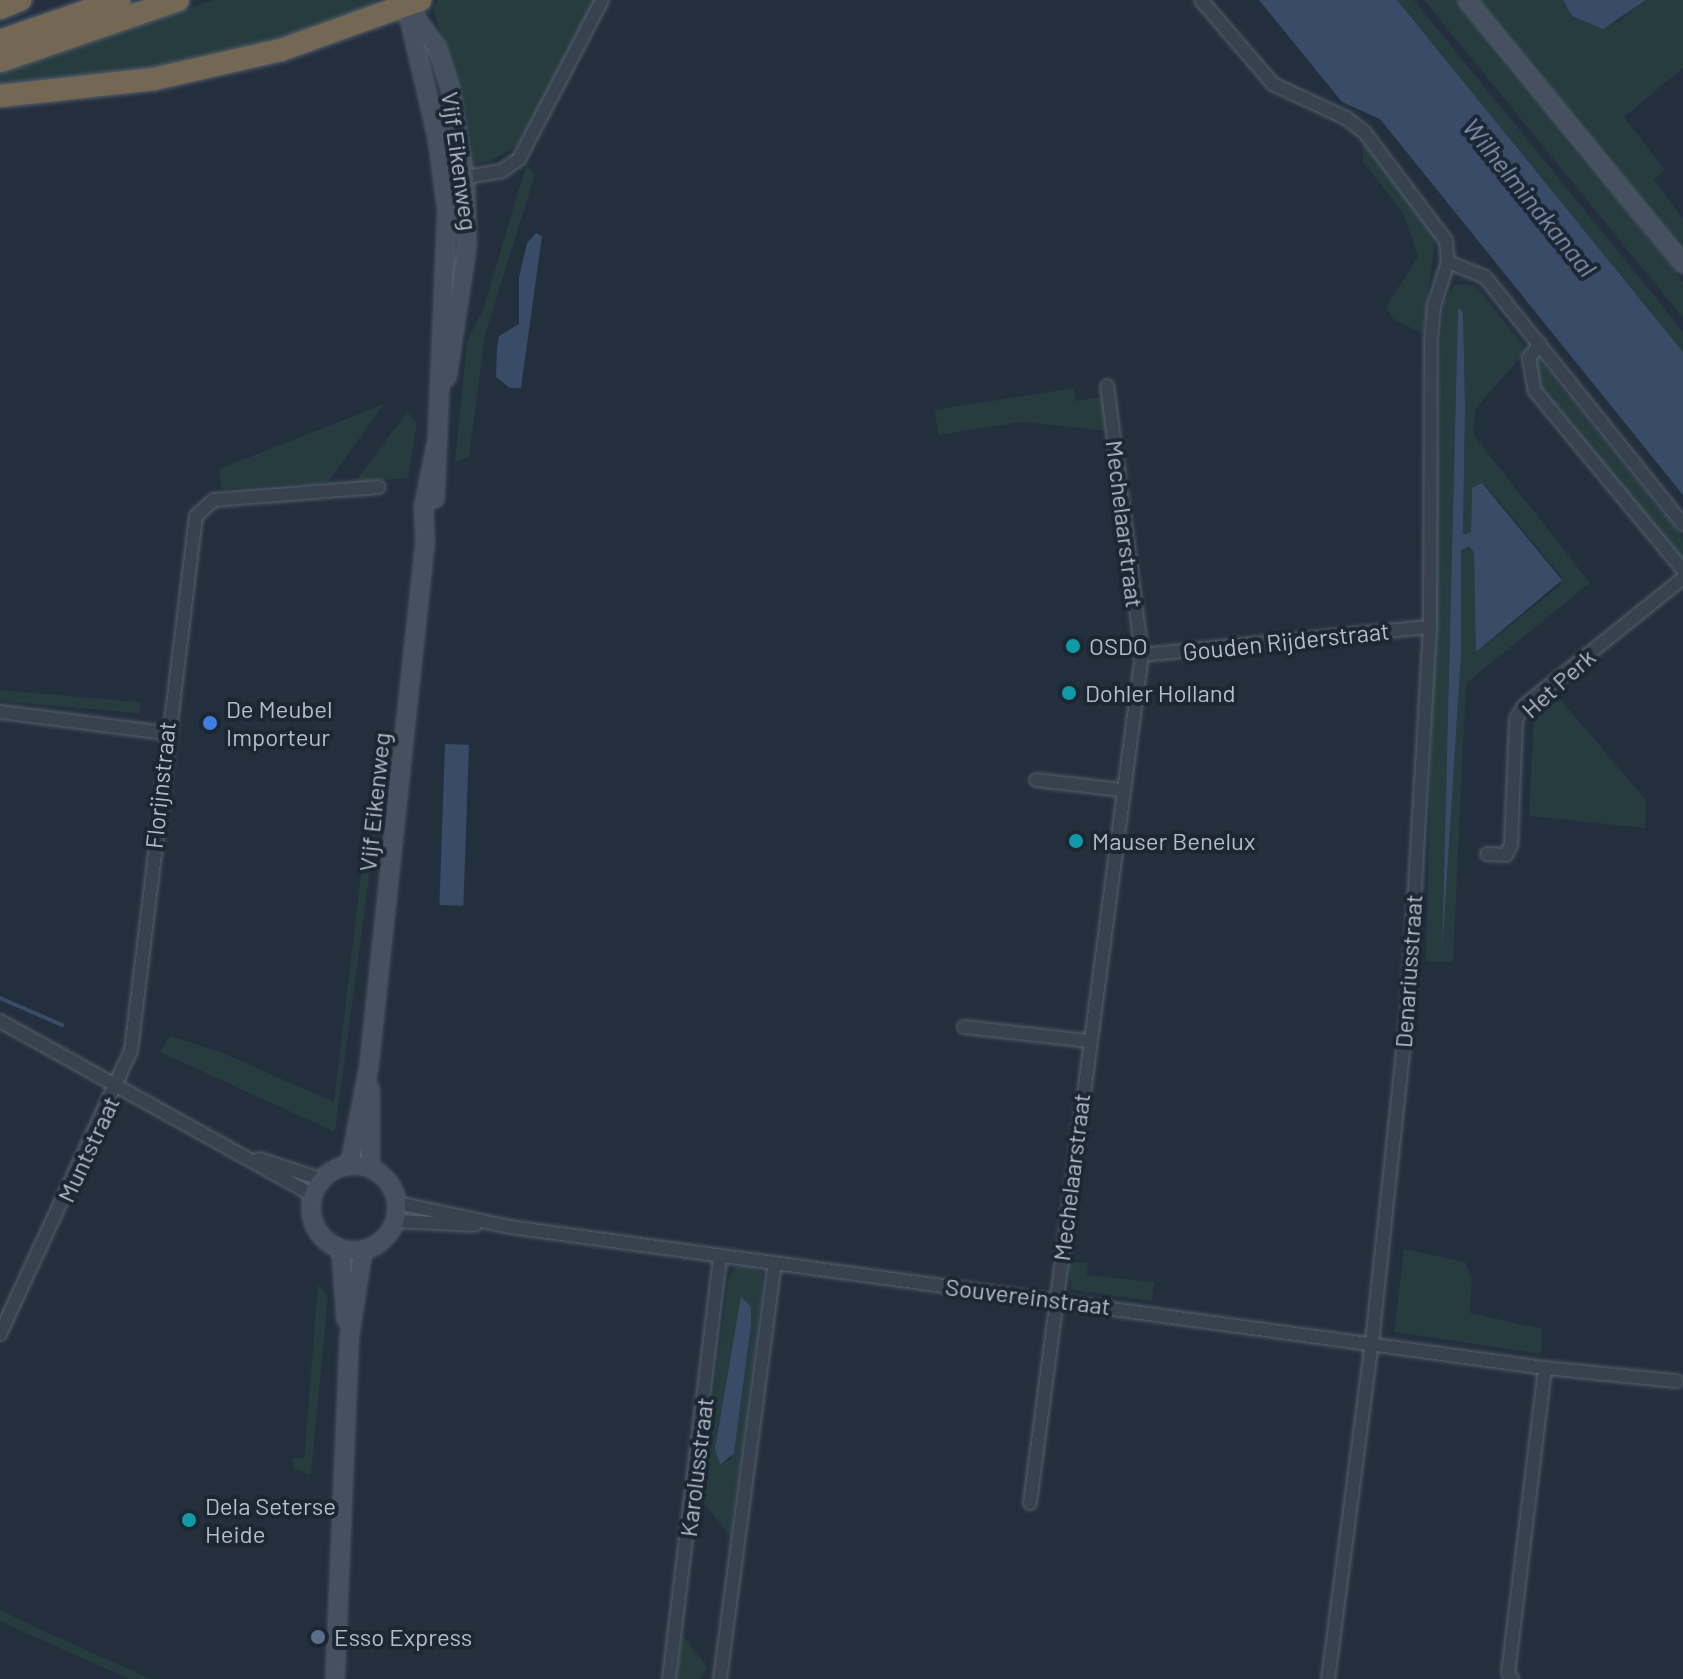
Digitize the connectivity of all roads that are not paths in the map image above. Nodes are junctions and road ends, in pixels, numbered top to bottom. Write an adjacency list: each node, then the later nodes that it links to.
1 (20, 0): 8 (highway)
2 (119, 0): 9 (highway)
3 (178, 0): 10 (highway)
4 (602, 0): 12 (street)
5 (1201, 0): 14 (street)
6 (1467, 0): 15 (main road)
7 (408, 1): 11 (highway); 12 (main road, Vijf Eikenweg); 13 (main road, Vijf Eikenweg)
8 (0, 8)
9 (0, 41)
10 (0, 61)
11 (0, 96)
12 (465, 177): 13 (street); 18 (main road, Vijf Eikenweg)
13 (443, 181): 18 (main road, Vijf Eikenweg)
14 (1448, 262): 16 (street); 23 (street, Denariusstraat)
15 (1683, 264)
16 (1540, 344): 20 (street); 21 (street)
17 (1107, 386): 24 (street, Mechelaarstraat)
18 (442, 395): 33 (main road, Vijf Eikenweg)
19 (378, 487): 26 (street, Florijnstraat)
20 (1683, 524)
21 (1683, 570)
22 (1683, 578): 29 (street, Het Perk)
23 (1430, 627): 24 (street, Gouden Rijderstraat); 50 (street, Denariusstraat)
24 (1142, 655): 28 (street, Mechelaarstraat)
25 (0, 712): 26 (street)
26 (166, 733): 34 (street, Florijnstraat)
27 (1036, 780): 28 (street)
28 (1121, 790): 32 (street, Mechelaarstraat)
29 (1487, 854)
30 (0, 1021): 34 (street, Muntstraat)
31 (964, 1027): 32 (street)
32 (1088, 1041): 47 (street, Mechelaarstraat)
33 (369, 1066): 36 (main road, Vijf Eikenweg); 37 (main road, Vijf Eikenweg)
34 (119, 1085): 35 (street); 48 (street, Muntstraat)
35 (256, 1159): 38 (street); 39 (street)
36 (350, 1164): 37 (main road); 38 (main road)
37 (370, 1167): 40 (main road)
38 (321, 1179): 39 (main road)
39 (313, 1195): 43 (main road)
40 (398, 1203): 41 (main road); 42 (street, Souvereinstraat)
41 (396, 1221): 42 (street, Souvereinstraat); 44 (main road)
42 (510, 1227): 45 (street, Souvereinstraat)
43 (341, 1249): 44 (main road); 49 (main road)
44 (363, 1250): 49 (main road)
45 (720, 1256): 46 (street, Souvereinstraat); 55 (street, Karolusstraat)
46 (775, 1263): 47 (street, Souvereinstraat); 56 (street)
47 (1055, 1300): 50 (street, Souvereinstraat); 53 (street, Mechelaarstraat)
48 (0, 1334)
49 (349, 1339): 54 (main road)
50 (1372, 1341): 51 (street, Souvereinstraat); 57 (street, Denariusstraat)
51 (1545, 1368): 52 (street, Souvereinstraat); 58 (street)
52 (1676, 1381)
53 (1030, 1503)
54 (335, 1679)
55 (669, 1679)
56 (720, 1679)
57 (1328, 1679)
58 (1512, 1679)

